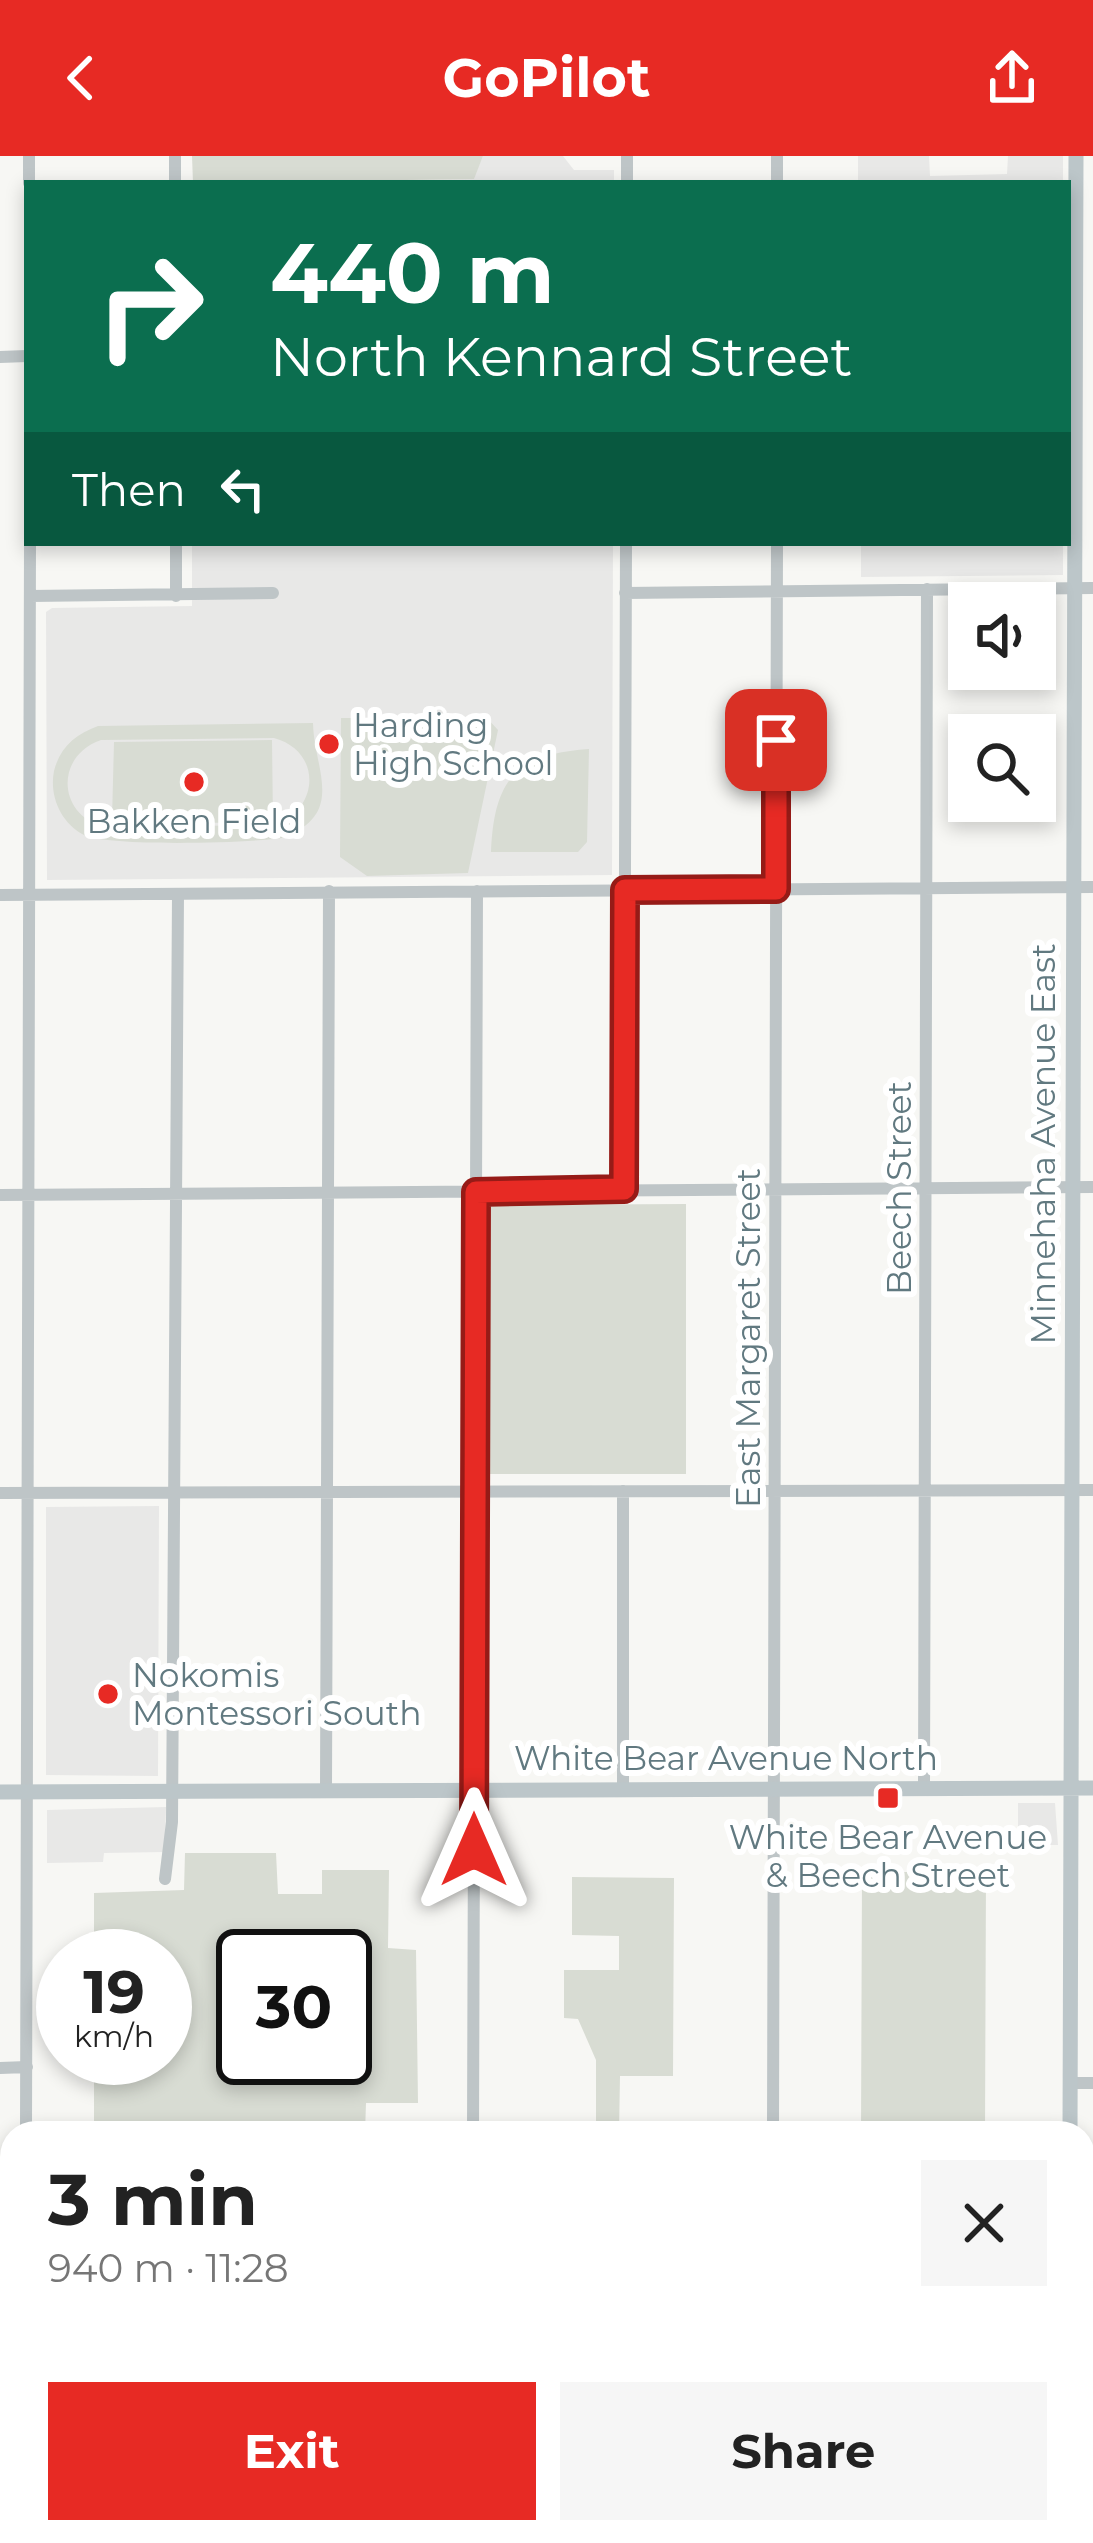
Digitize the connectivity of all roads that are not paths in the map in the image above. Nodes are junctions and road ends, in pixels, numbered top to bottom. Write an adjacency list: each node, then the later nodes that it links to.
1 (1076, 156): 2 (main road, Minnehaha Avenue East)
2 (1084, 349): 7 (main road, Minnehaha Avenue East)
3 (30, 546): 12 (street)
4 (176, 546): 13 (street)
5 (626, 546): 11 (street)
6 (777, 546): 9 (street, East Margaret Street)
7 (1084, 588): 8 (street); 15 (main road, Minnehaha Avenue East)
8 (927, 590): 9 (street); 14 (street, Beech Street)
9 (777, 591): 11 (street); 17 (street, East Margaret Street)
10 (273, 593): 13 (street)
11 (625, 593): 18 (street)
12 (30, 596): 13 (street); 21 (street)
13 (176, 596)
14 (927, 887): 15 (street); 17 (street); 28 (street, Beech Street)
15 (1074, 887): 16 (street); 24 (main road, Minnehaha Avenue East)
16 (1093, 887)
17 (776, 889): 18 (street); 27 (street, East Margaret Street)
18 (625, 890): 20 (street); 26 (street)
19 (329, 891): 20 (street); 22 (street); 31 (street)
20 (477, 891): 29 (street)
21 (29, 894): 22 (street); 23 (street); 32 (street)
22 (178, 894): 30 (street)
23 (0, 895)
24 (1072, 1187): 25 (street); 28 (street); 34 (main road, Minnehaha Avenue East)
25 (1093, 1187)
26 (624, 1189): 27 (street); 29 (street)
27 (776, 1189): 28 (street); 36 (street, East Margaret Street)
28 (926, 1189): 37 (street, Beech Street)
29 (476, 1192): 31 (street); 40 (street)
30 (175, 1193): 31 (street); 32 (street); 38 (street)
31 (325, 1193): 39 (street)
32 (29, 1194): 33 (street); 43 (street)
33 (0, 1195)
34 (1072, 1490): 35 (street); 37 (street); 45 (main road, Minnehaha Avenue East)
35 (1093, 1490)
36 (773, 1491): 37 (street); 41 (street); 46 (street, East Margaret Street)
37 (925, 1491): 44 (street, Beech Street)
38 (173, 1492): 39 (street); 43 (street); 51 (street)
39 (325, 1492): 40 (street); 48 (street)
40 (475, 1492): 41 (street); 49 (street)
41 (623, 1492): 50 (street)
42 (0, 1493): 43 (street)
43 (27, 1493): 53 (street)
44 (924, 1787): 45 (main road, White Bear Avenue North); 46 (main road, White Bear Avenue North)
45 (1071, 1787): 47 (main road, White Bear Avenue North); 57 (main road, Minnehaha Avenue East)
46 (774, 1788): 50 (main road, White Bear Avenue North); 61 (street, East Margaret Street)
47 (1093, 1788)
48 (326, 1790): 49 (main road, White Bear Avenue North); 51 (main road, White Bear Avenue North)
49 (474, 1790): 50 (main road, White Bear Avenue North); 60 (street)
50 (623, 1790)
51 (172, 1791): 53 (main road, White Bear Avenue North); 54 (street)
52 (0, 1792): 53 (main road, White Bear Avenue North)
53 (28, 1792): 55 (street)
54 (165, 1880)
55 (27, 2067): 56 (street); 59 (street)
56 (0, 2068)
57 (1070, 2083): 58 (street); 62 (main road, Minnehaha Avenue East)
58 (1093, 2084)
59 (26, 2121)
60 (473, 2121)
61 (772, 2121)
62 (1070, 2121)

